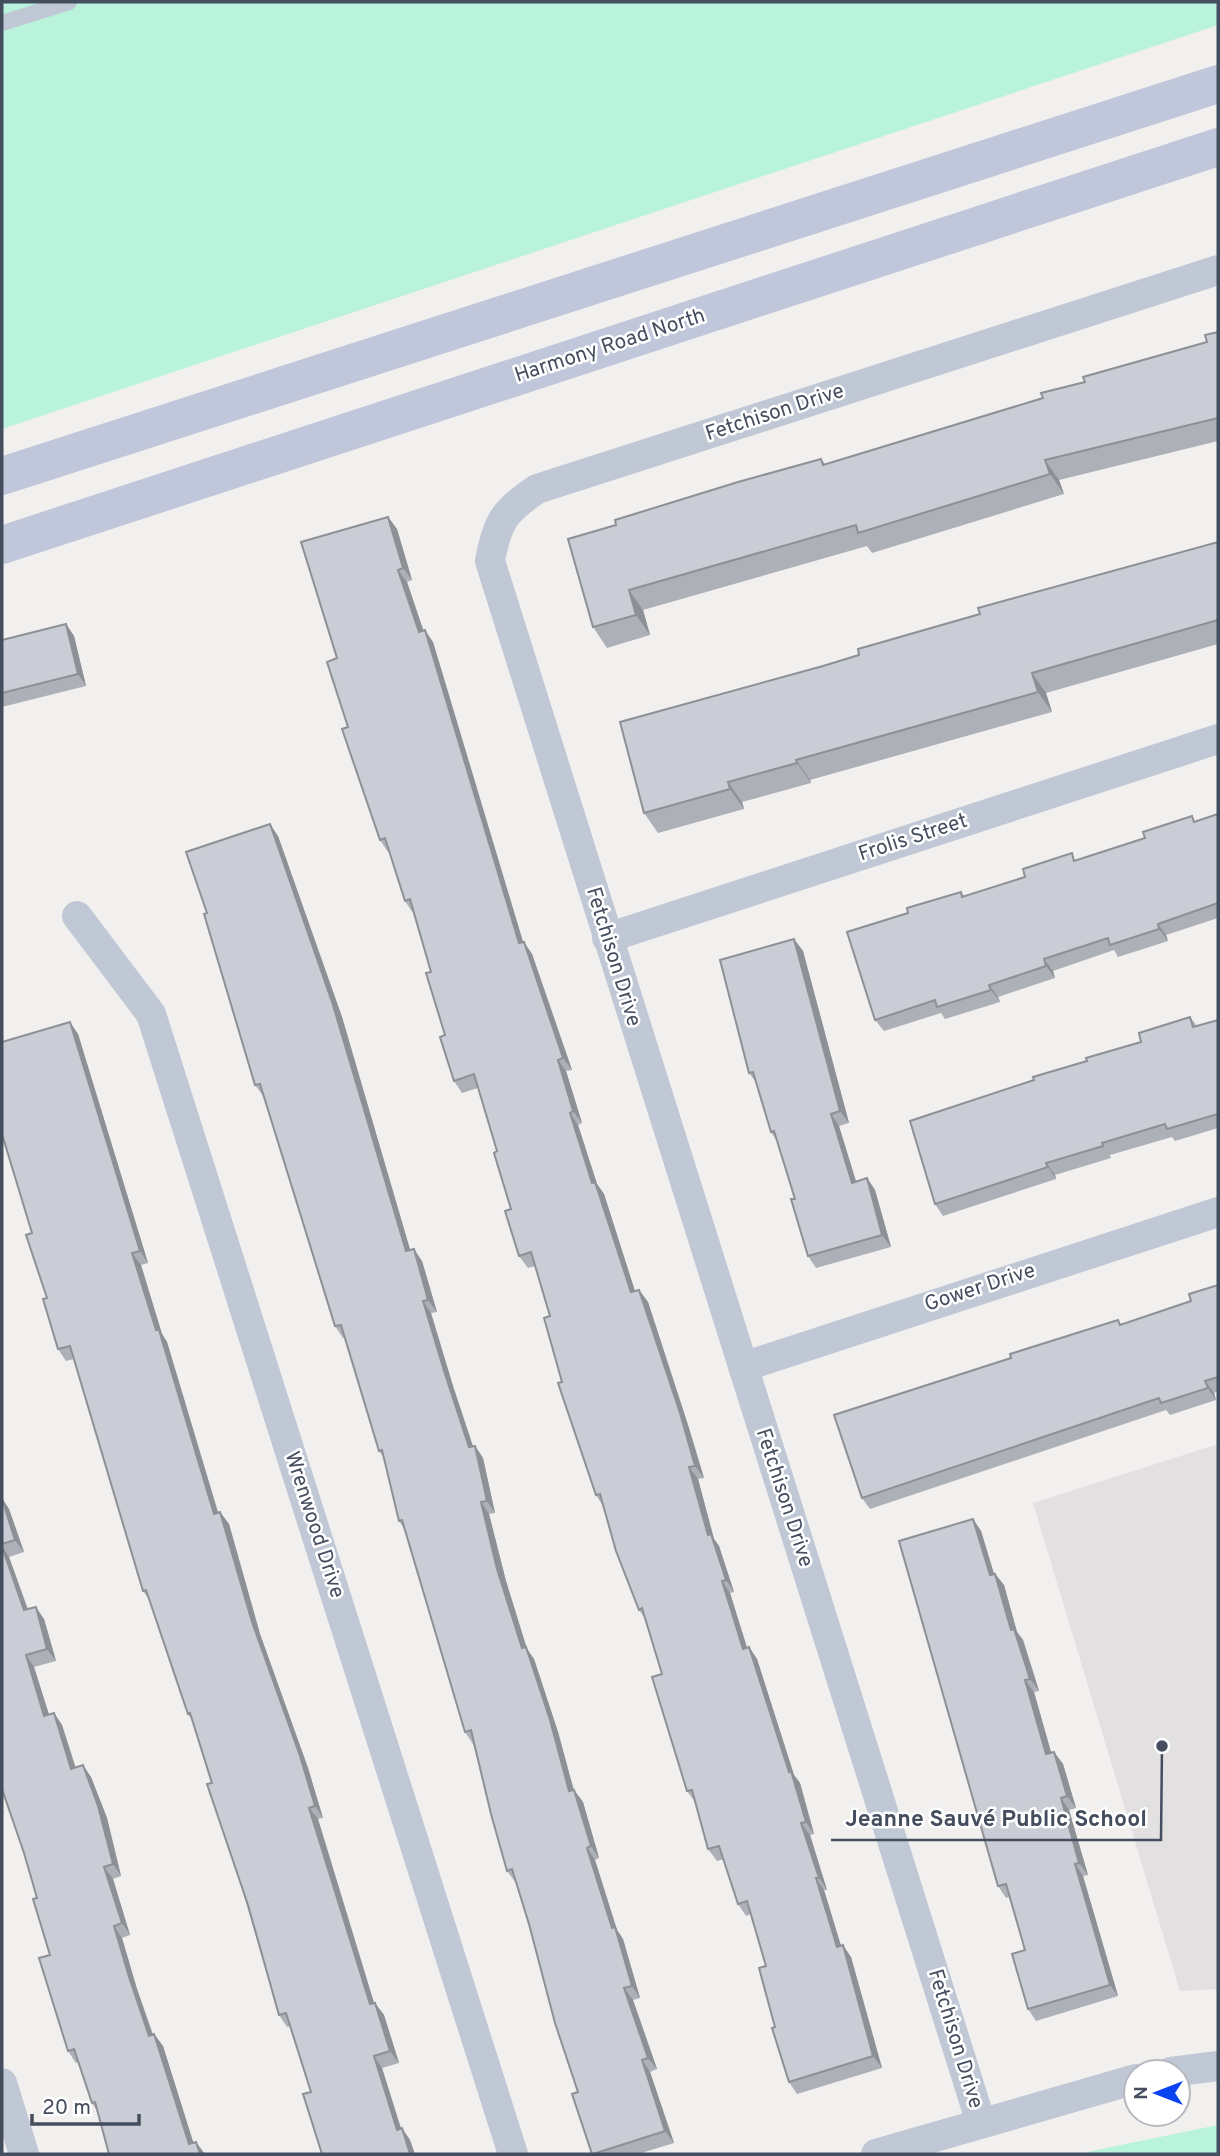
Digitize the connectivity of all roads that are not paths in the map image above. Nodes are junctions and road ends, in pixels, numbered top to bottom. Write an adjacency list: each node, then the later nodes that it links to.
1 (69, 2): 2 (lane)
2 (2, 23)
3 (1218, 84): 6 (main road)
4 (1218, 147): 7 (main road, Harmony Road North)
5 (1218, 270): 10 (street, Fetchison Drive)
6 (2, 476)
7 (2, 545)
8 (1218, 739): 10 (street, Frolis Street)
9 (77, 916): 19 (street, Wrenwood Drive)
10 (607, 938): 12 (street, Fetchison Drive)
11 (1218, 1212): 12 (street, Gower Drive)
12 (743, 1367): 17 (street, Fetchison Drive)
13 (1218, 2066): 14 (street)
14 (1192, 2069)
15 (1122, 2083): 17 (street)
16 (2, 2084): 18 (street)
17 (981, 2123): 20 (street)
18 (24, 2154)
19 (513, 2154)
20 (876, 2154)

